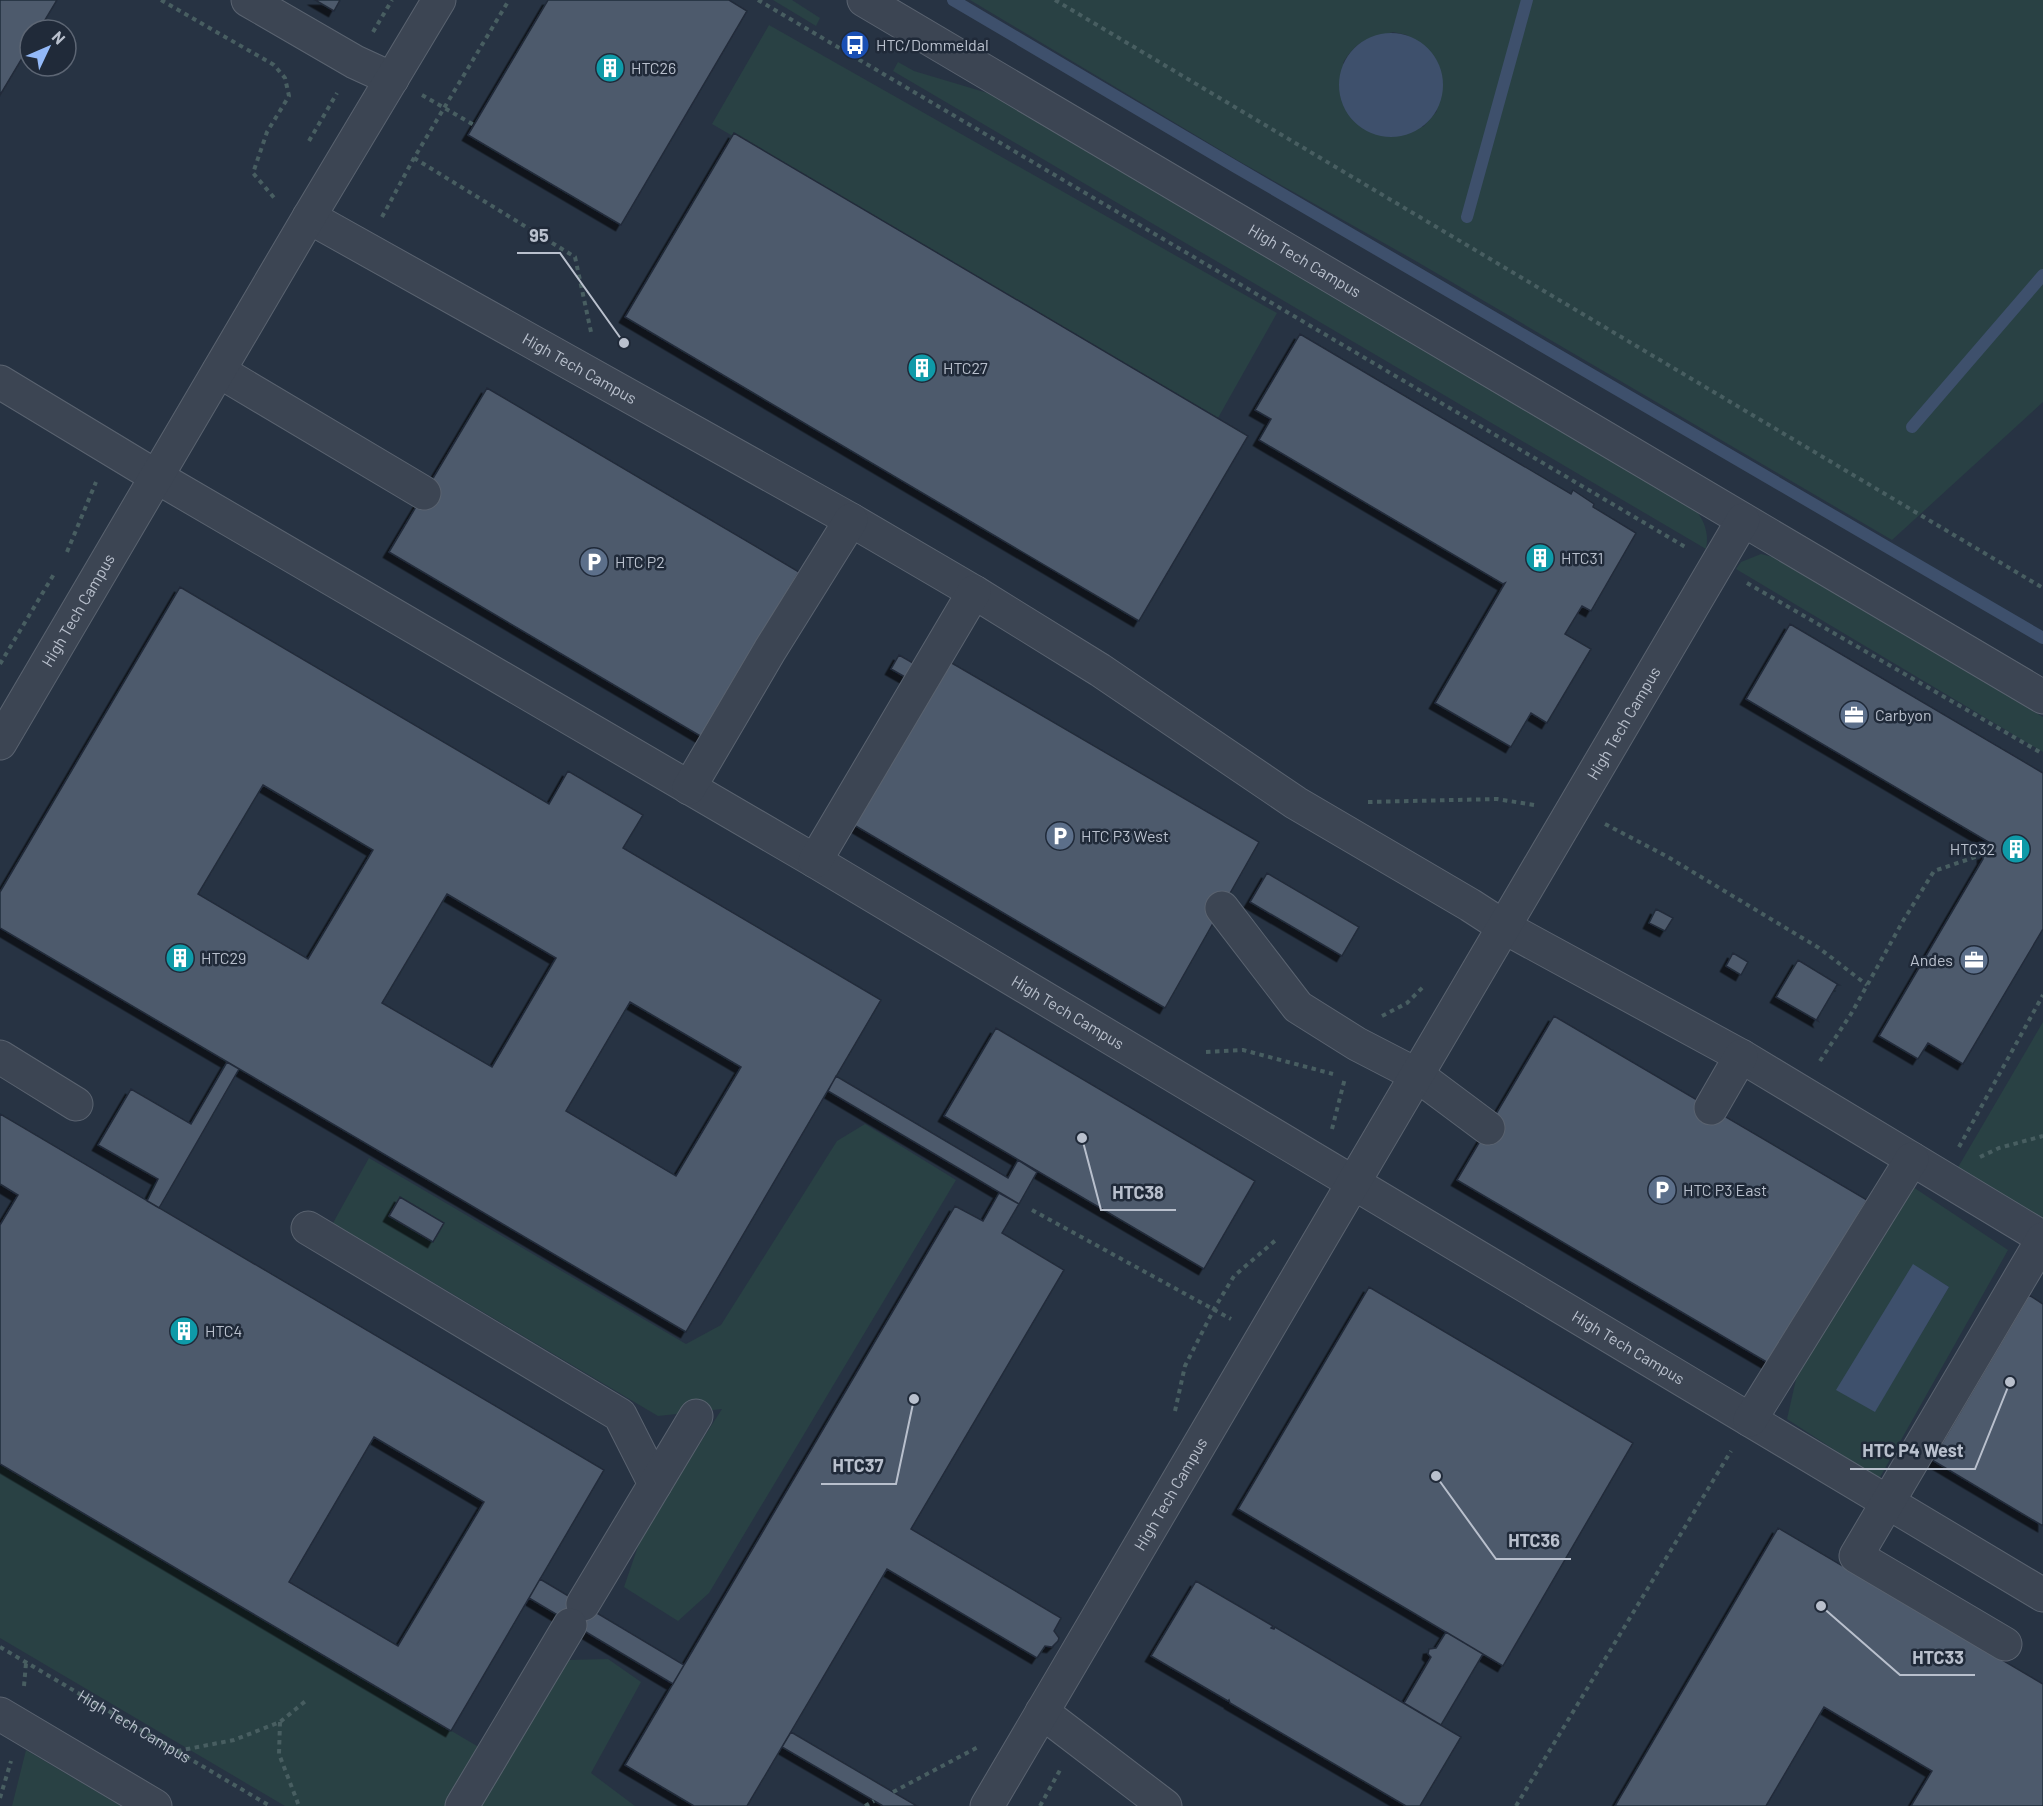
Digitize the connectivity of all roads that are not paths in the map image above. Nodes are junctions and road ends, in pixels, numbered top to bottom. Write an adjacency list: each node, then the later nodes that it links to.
1 (248, 0): 4 (street)
2 (439, 0): 4 (street, High Tech Campus)
3 (864, 0): 11 (street, High Tech Campus)
4 (393, 79): 5 (street, High Tech Campus)
5 (309, 217): 6 (street, High Tech Campus); 10 (street, High Tech Campus)
6 (219, 371): 8 (street, High Tech Campus); 9 (street)
7 (0, 382): 8 (street, High Tech Campus)
8 (157, 477): 14 (street, High Tech Campus); 15 (street, High Tech Campus)
9 (424, 493)
10 (851, 520): 12 (street, High Tech Campus); 15 (street)
11 (1743, 520): 13 (street, High Tech Campus); 18 (street, High Tech Campus)
12 (974, 592): 16 (street); 18 (street, High Tech Campus)
13 (2043, 697)
14 (0, 743)
15 (689, 788): 16 (street, High Tech Campus)
16 (815, 861): 26 (street, High Tech Campus)
17 (1222, 908): 21 (street)
18 (1504, 927): 19 (street, High Tech Campus); 21 (street, High Tech Campus)
19 (1741, 1056): 23 (street); 25 (street, High Tech Campus)
20 (0, 1057): 22 (street)
21 (1417, 1075): 24 (street); 26 (street, High Tech Campus)
22 (76, 1104)
23 (1711, 1108)
24 (1488, 1128)
25 (1912, 1159): 28 (street, High Tech Campus); 30 (street)
26 (1353, 1183): 30 (street, High Tech Campus); 35 (street, High Tech Campus)
27 (308, 1228): 31 (street)
28 (2043, 1238): 32 (street, High Tech Campus)
29 (696, 1416): 31 (street)
30 (1750, 1420): 32 (street, High Tech Campus)
31 (655, 1484): 38 (street)
32 (1888, 1502): 33 (street, High Tech Campus); 34 (street)
33 (2043, 1595)
34 (2005, 1644)
35 (1042, 1712): 39 (street, High Tech Campus); 40 (street)
36 (0, 1714): 37 (street)
37 (155, 1806)
38 (462, 1806)
39 (987, 1806)
40 (1165, 1806)

